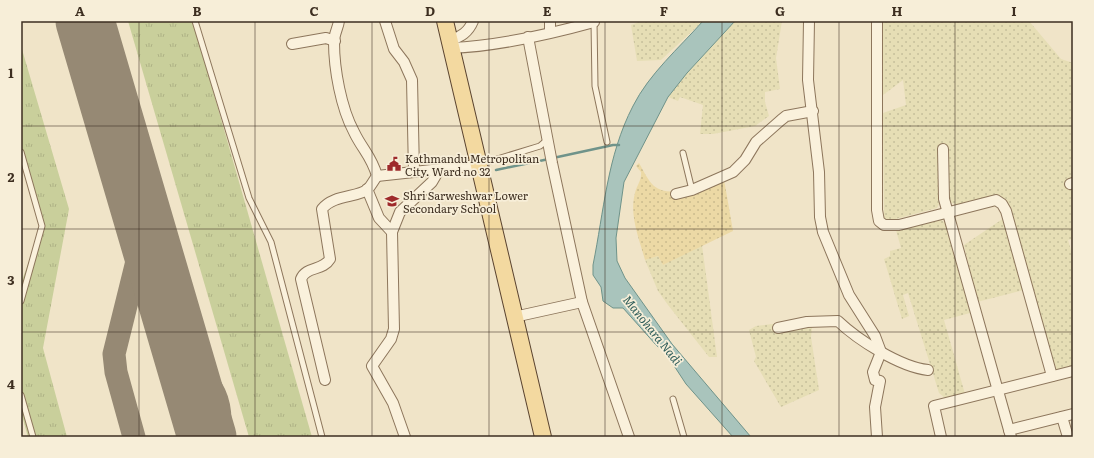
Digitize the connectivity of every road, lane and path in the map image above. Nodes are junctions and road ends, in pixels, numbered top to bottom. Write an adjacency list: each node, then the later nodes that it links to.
1 (195, 21): 46 (lane)
2 (339, 21): 12 (street)
3 (385, 21): 23 (street)
4 (445, 21): 14 (main road)
5 (473, 21): 14 (street)
6 (550, 21): 10 (street)
7 (809, 21): 15 (street)
8 (877, 21): 28 (street)
9 (594, 22): 10 (street); 16 (lane)
10 (550, 32): 11 (street)
11 (528, 37): 14 (street); 17 (street)
12 (334, 41): 13 (street); 24 (street)
13 (292, 44)
14 (450, 45): 21 (main road)
15 (813, 111): 26 (street); 34 (street)
16 (607, 142)
17 (548, 143): 21 (lane); 31 (street)
18 (943, 149): 28 (street)
19 (21, 152): 30 (lane)
20 (683, 152): 26 (lane)
21 (478, 165): 22 (street); 32 (main road)
22 (439, 170): 23 (street); 29 (street)
23 (414, 172): 24 (street)
24 (377, 176): 25 (street)
25 (367, 189): 29 (street); 38 (street)
26 (692, 190): 27 (street)
27 (676, 194)
28 (949, 212): 37 (street); 39 (street)
29 (392, 232): 47 (street)
30 (21, 301)
31 (582, 302): 32 (street); 49 (street)
32 (514, 317): 48 (main road)
33 (778, 328): 34 (street)
34 (881, 352): 35 (street); 51 (street)
35 (928, 370)
36 (1073, 371): 37 (street)
37 (1052, 376): 39 (street)
38 (325, 380)
39 (998, 390): 44 (street); 52 (street)
40 (21, 395): 45 (lane)
41 (673, 399): 50 (lane)
42 (1073, 414): 43 (street)
43 (1062, 417): 44 (street); 53 (street)
44 (1010, 433)
45 (33, 437)
46 (322, 437)
47 (405, 437)
48 (542, 437)
49 (629, 437)
50 (684, 437)
51 (877, 437)
52 (941, 437)
53 (1068, 437)

